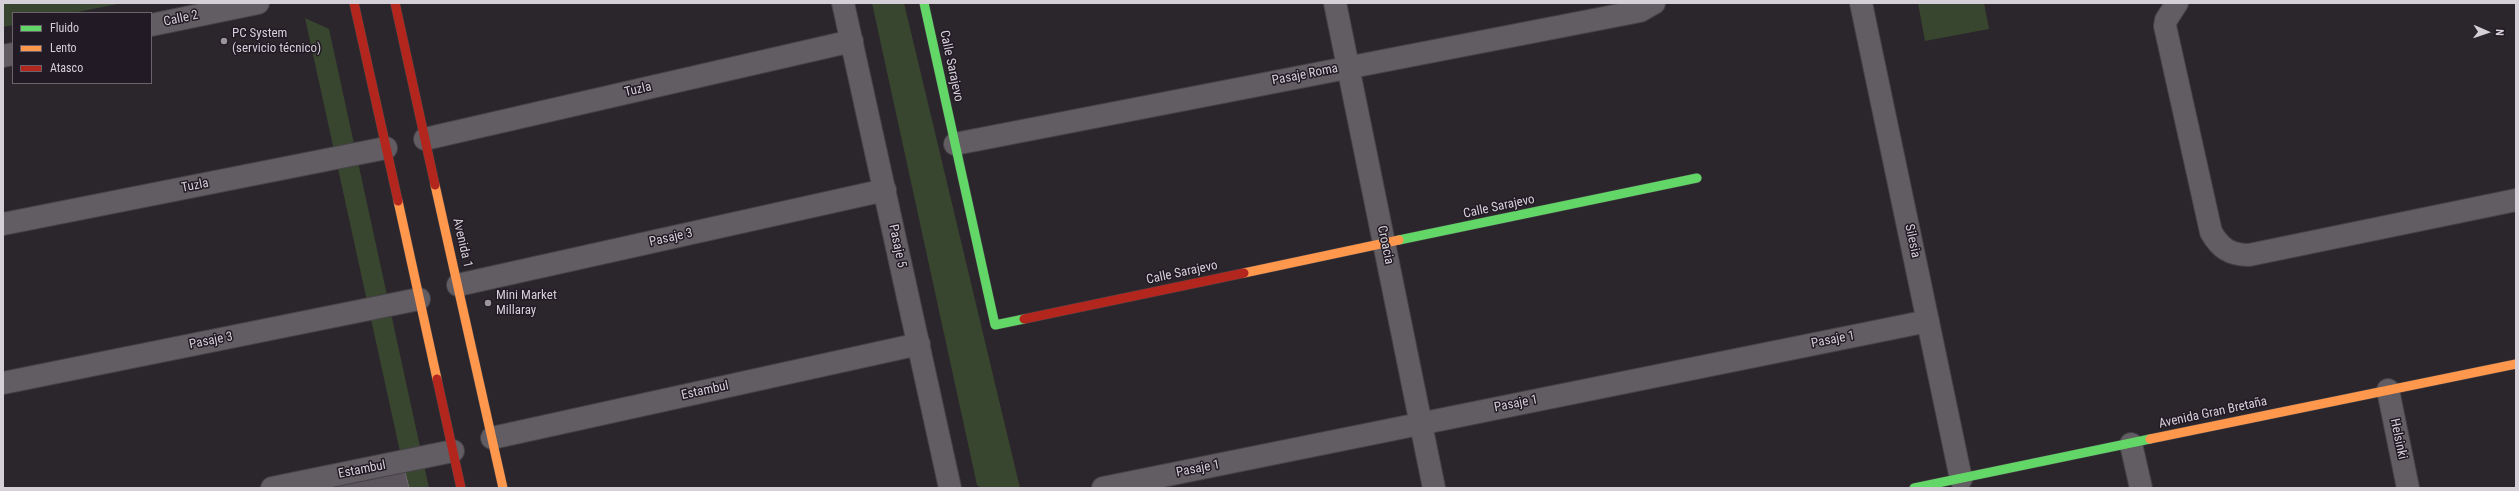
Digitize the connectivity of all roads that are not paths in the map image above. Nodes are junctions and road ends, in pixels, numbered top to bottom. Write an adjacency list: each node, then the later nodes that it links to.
1 (258, 3): 10 (street, Calle 2)
2 (354, 3): 16 (street)
3 (395, 3): 14 (street, Avenida 1)
4 (844, 3): 12 (street, Pasaje 5)
5 (924, 3): 15 (street, Calle Sarajevo)
6 (1335, 3): 13 (street, Croacia)
7 (1654, 3): 13 (street, Pasaje Roma)
8 (1862, 3): 24 (street, Silesia)
9 (2177, 3): 19 (street)
10 (201, 8): 11 (street, Calle 2)
11 (152, 25)
12 (852, 42): 14 (street, Tuzla); 18 (street, Pasaje 5)
13 (1348, 67): 15 (street, Pasaje Roma); 21 (street, Croacia)
14 (425, 139): 22 (street, Avenida 1)
15 (955, 144): 21 (street, Calle Sarajevo)
16 (386, 148): 20 (street, Tuzla); 23 (street)
17 (1697, 178): 21 (street, Calle Sarajevo)
18 (885, 190): 22 (street, Pasaje 3); 25 (street, Pasaje 5)
19 (2516, 200)
20 (3, 224)
21 (1385, 244): 29 (street, Croacia)
22 (458, 285): 30 (street, Avenida 1)
23 (420, 299): 27 (street, Pasaje 3); 32 (street)
24 (1928, 321): 29 (street, Pasaje 1); 33 (street, Silesia)
25 (919, 344): 30 (street, Estambul); 37 (street, Pasaje 5)
26 (2516, 364): 28 (street, Avenida Gran Bretaña)
27 (3, 383)
28 (2388, 390): 31 (street, Avenida Gran Bretaña); 42 (street, Helsinki)
29 (1421, 424): 38 (street, Pasaje 1); 39 (street, Croacia)
30 (492, 438): 36 (street, Avenida 1)
31 (2131, 444): 33 (street, Avenida Gran Bretaña); 41 (street)
32 (453, 451): 34 (street, Estambul); 35 (street)
33 (1962, 479): 40 (street, Avenida Gran Bretaña)
34 (272, 488)
35 (461, 488)
36 (503, 488)
37 (950, 488)
38 (1103, 488)
39 (1434, 488)
40 (1914, 488)
41 (2141, 488)
42 (2408, 488)

